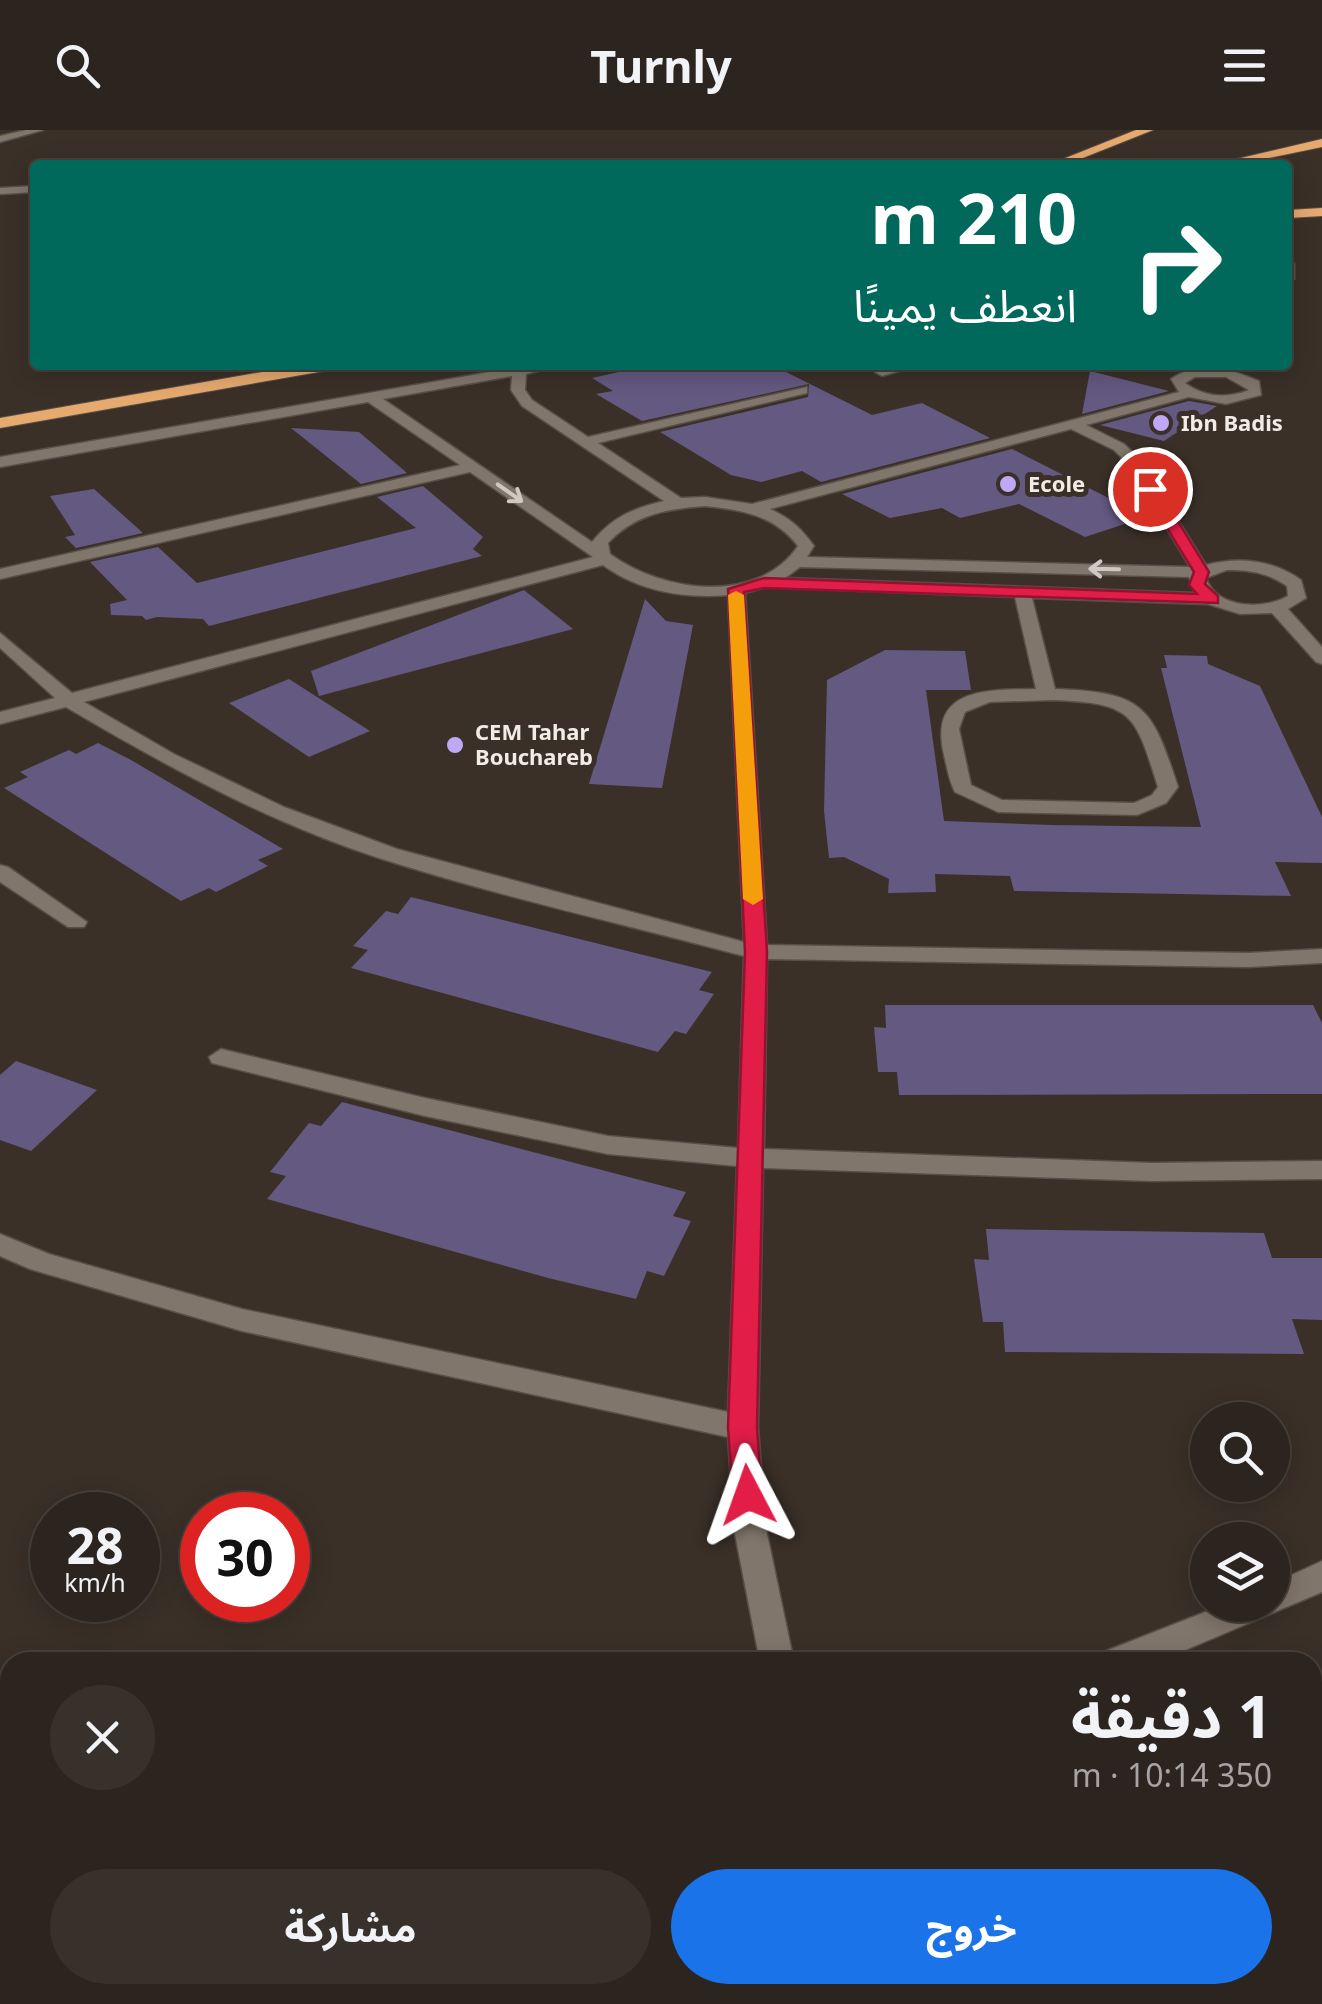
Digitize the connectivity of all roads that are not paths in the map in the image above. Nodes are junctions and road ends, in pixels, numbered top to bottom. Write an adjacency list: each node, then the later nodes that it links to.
1 (38, 130): 3 (street)
2 (1147, 130): 6 (highway)
3 (0, 140)
4 (1322, 144): 7 (highway)
5 (1322, 155): 8 (highway)
6 (1067, 160)
7 (1241, 160)
8 (1292, 161)
9 (30, 189): 10 (street)
10 (0, 192)
11 (1322, 212): 12 (highway)
12 (1292, 214)
13 (216, 370): 25 (highway)
14 (302, 370): 26 (highway)
15 (529, 370): 19 (street)
16 (891, 370): 20 (street)
17 (1200, 370): 21 (street)
18 (1243, 370): 21 (street); 23 (street)
19 (519, 372): 24 (street); 28 (street)
20 (882, 372)
21 (1205, 372): 23 (street)
22 (802, 390): 28 (street)
23 (1190, 393): 27 (street)
24 (372, 398): 29 (street); 30 (street)
25 (0, 406)
26 (0, 423)
27 (1073, 424): 32 (street); 35 (street)
28 (586, 442): 31 (street)
29 (0, 462)
30 (472, 466): 33 (street, one-way to 33); 36 (street)
31 (678, 503): 32 (street); 33 (street)
32 (754, 508): 34 (street)
33 (604, 558): 38 (street); 45 (street)
34 (801, 562): 35 (street, one-way to 34); 37 (street)
35 (1202, 572): 40 (street); 41 (street)
36 (0, 574)
37 (764, 583): 38 (street); 39 (street)
38 (736, 589): 49 (street)
39 (1023, 595): 40 (street); 44 (street)
40 (1212, 599): 41 (street)
41 (1277, 608): 43 (street)
42 (0, 638): 45 (street)
43 (1322, 658)
44 (1047, 696): 44 (street)
45 (68, 700): 46 (street); 49 (street)
46 (0, 718)
47 (0, 872): 48 (street)
48 (76, 922)
49 (756, 952): 50 (street); 52 (street)
50 (1322, 956)
51 (222, 1057): 52 (street)
52 (752, 1158): 53 (street); 55 (street)
53 (1322, 1170)
54 (0, 1244): 55 (street)
55 (742, 1428): 59 (street)
56 (1322, 1576): 57 (street)
57 (1290, 1591)
58 (1219, 1622): 60 (street)
59 (775, 1652)
60 (1143, 1652)

